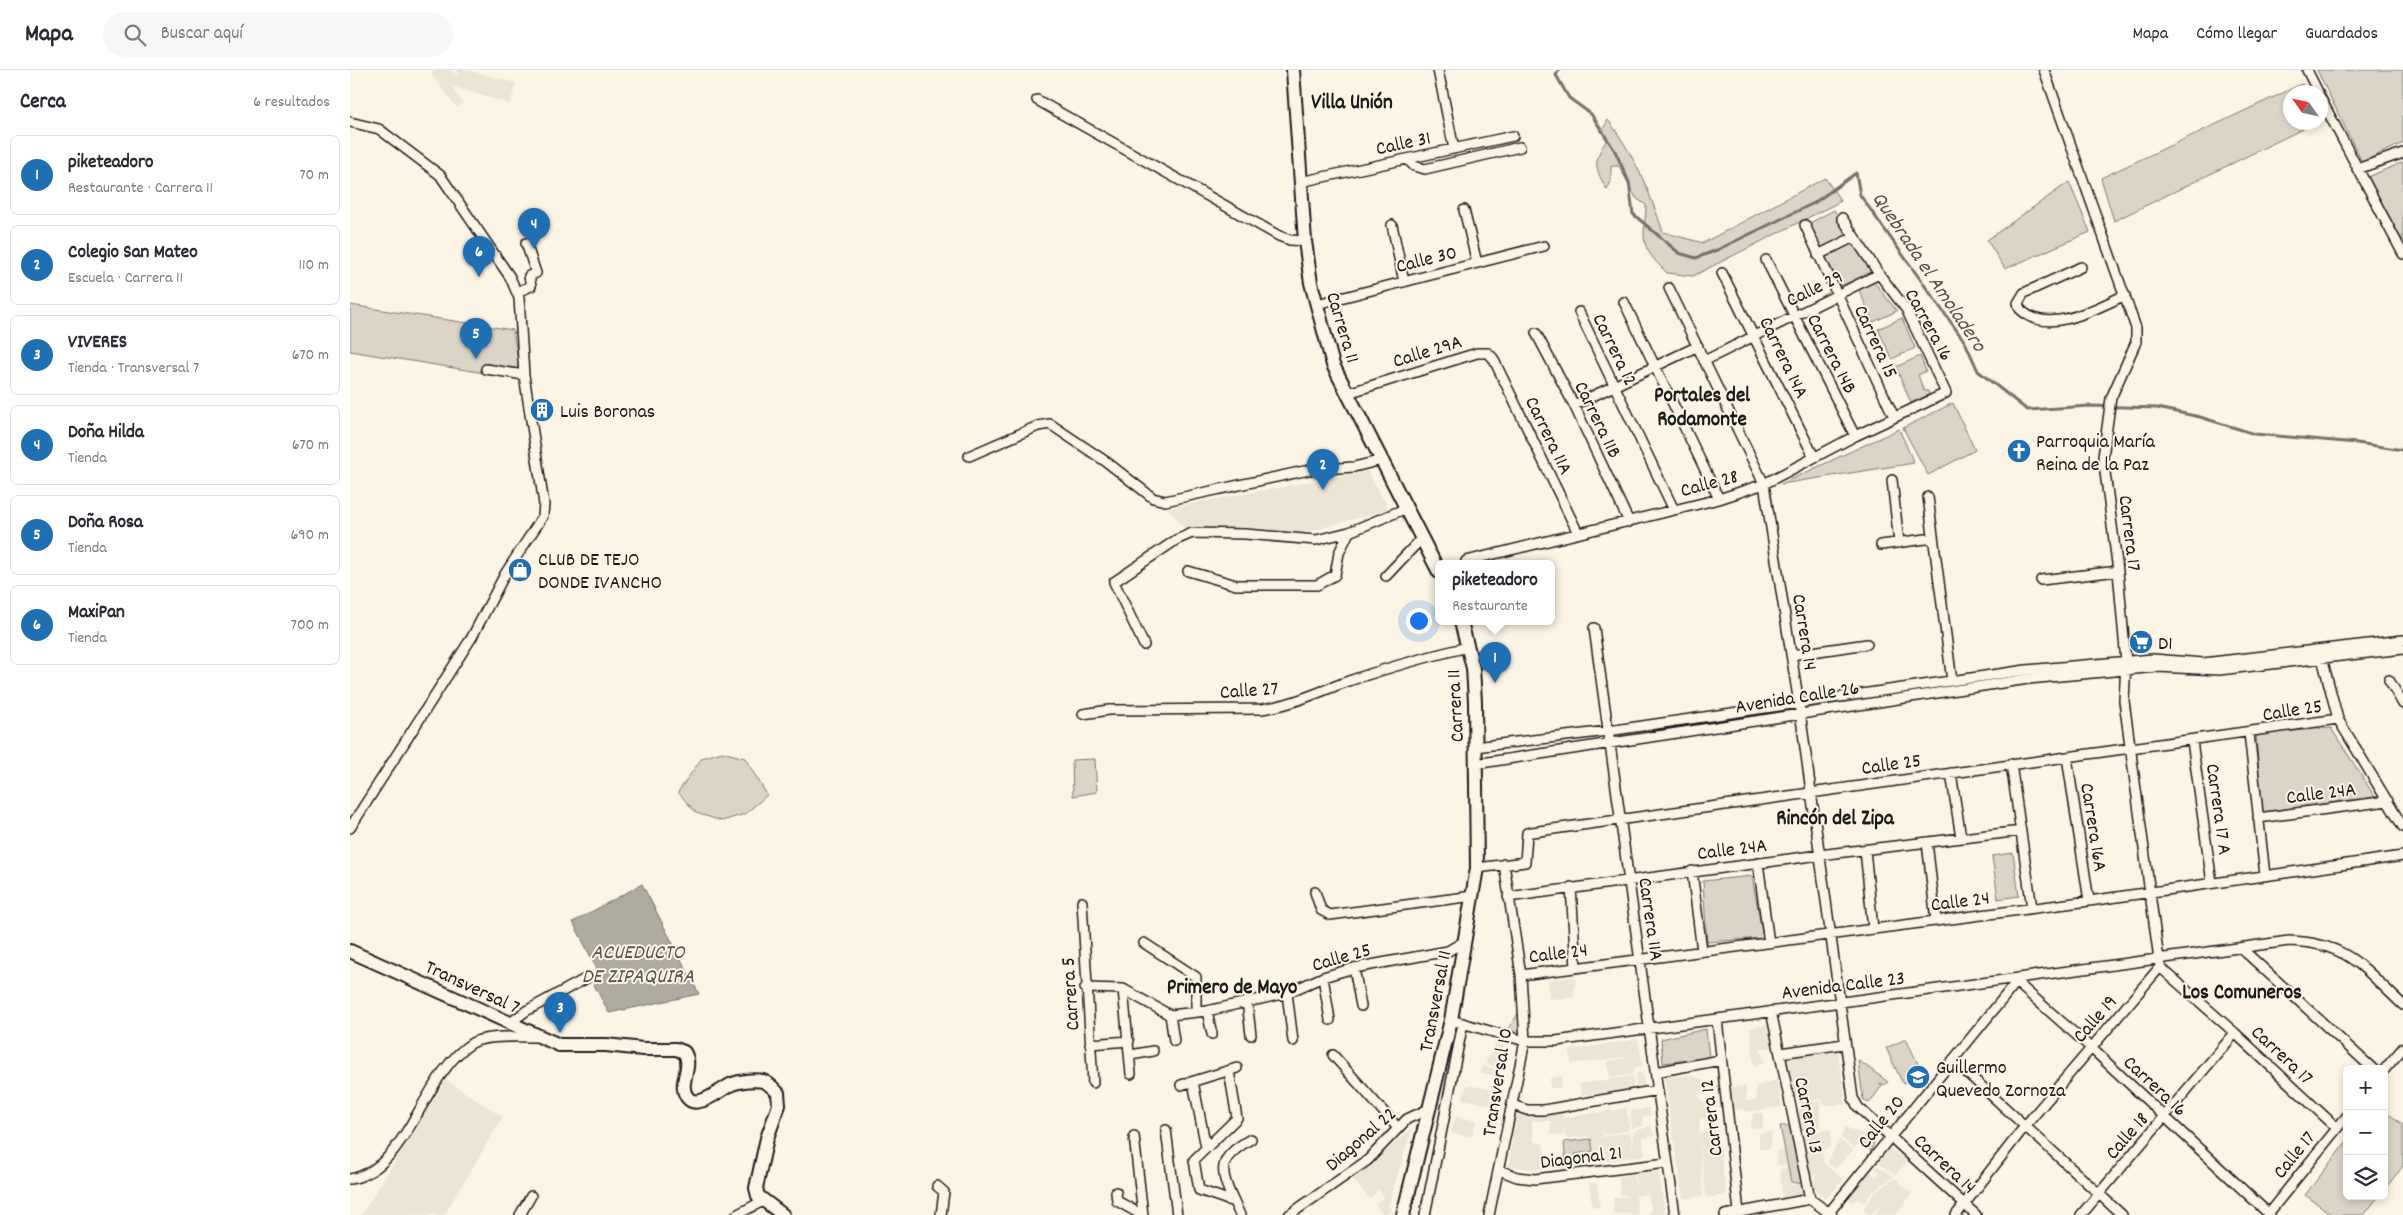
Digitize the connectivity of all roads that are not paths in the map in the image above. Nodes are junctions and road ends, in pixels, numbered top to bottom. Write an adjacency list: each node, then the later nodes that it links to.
1 (1293, 70): 15 (street, Carrera 11)
2 (1438, 70): 11 (street)
3 (2044, 70): 34 (street, Carrera 17)
4 (2307, 70): 5 (street)
5 (2314, 85)
6 (1037, 100): 21 (street)
7 (2328, 113): 14 (street)
8 (350, 122): 33 (street)
9 (1514, 136): 11 (street, Calle 31)
10 (1520, 147): 13 (street)
11 (1454, 149): 13 (street, Calle 31)
12 (2403, 154): 14 (street)
13 (1408, 160): 15 (street, Calle 31)
14 (2357, 169): 24 (street)
15 (1300, 182): 21 (street, Carrera 11)
16 (1464, 210): 27 (street)
17 (1842, 218): 20 (street, Calle 29)
18 (1392, 225): 31 (street)
19 (1805, 225): 25 (street, Carrera 15)
20 (1854, 237): 25 (street); 30 (street, Calle 29)
21 (1304, 241): 37 (street, Carrera 11)
22 (526, 243): 33 (street)
23 (1544, 246): 27 (street, Calle 30)
24 (2402, 251)
25 (1818, 255): 35 (street, Carrera 15)
26 (1766, 260): 39 (street, Carrera 14B)
27 (1477, 264): 31 (street, Calle 30)
28 (2081, 267): 34 (street)
29 (1722, 273): 41 (street, Carrera 14A)
30 (1879, 274): 35 (street, Calle 29); 50 (street, Carrera 16)
31 (1404, 282): 37 (street, Calle 30)
32 (1669, 288): 42 (street, Carrera 14)
33 (517, 292): 47 (street)
34 (2125, 295): 73 (street, Carrera 17)
35 (1837, 296): 39 (street, Calle 29); 52 (street, Carrera 15)
36 (1624, 302): 45 (street)
37 (1317, 304): 49 (street, Carrera 11)
38 (1579, 312): 48 (street, Carrera 12)
39 (1794, 316): 41 (street, Calle 29); 53 (street, Carrera 14B)
40 (1536, 333): 51 (street, Carrera 11B)
41 (1755, 336): 44 (street, Calle 29); 55 (street, Carrera 14A)
42 (1698, 346): 44 (street, Carrera 14); 45 (street)
43 (1488, 353): 49 (street, Calle 29A); 65 (street, Carrera 11A)
44 (1704, 361): 58 (street, Carrera 14)
45 (1654, 365): 48 (street); 60 (street)
46 (486, 369): 47 (street)
47 (524, 375): 109 (street)
48 (1615, 385): 51 (street); 62 (street, Carrera 12)
49 (1348, 393): 56 (street, Carrera 11)
50 (1946, 393): 52 (street, Calle 28)
51 (1574, 406): 63 (street, Carrera 11B)
52 (1894, 417): 53 (street, Calle 28)
53 (1855, 436): 55 (street, Calle 28)
54 (969, 456): 56 (street)
55 (1814, 457): 58 (street, Calle 28)
56 (1382, 460): 61 (street, Carrera 11)
57 (1892, 480): 68 (street)
58 (1764, 484): 60 (street, Calle 28); 83 (street, Carrera 14)
59 (1928, 497): 67 (street)
60 (1719, 500): 62 (street, Calle 28)
61 (1407, 508): 64 (street); 66 (street, Carrera 11)
62 (1674, 510): 63 (street, Calle 28)
63 (1629, 522): 65 (street, Calle 28)
64 (1349, 532): 72 (street); 80 (street)
65 (1578, 533): 70 (street, Calle 28)
66 (1422, 538): 71 (street, Carrera 11); 74 (street)
67 (1933, 538): 68 (street); 87 (street)
68 (1899, 543): 69 (street)
69 (1881, 545)
70 (1470, 560)
71 (1435, 564)
72 (1188, 571)
73 (2118, 571): 75 (street); 85 (street, Carrera 17)
74 (1386, 576)
75 (2041, 580)
76 (1462, 625): 81 (street, Carrera 11)
77 (1594, 628): 93 (street, Carrera 11A)
78 (2403, 640): 85 (street)
79 (1867, 644): 83 (street)
80 (1144, 645)
81 (1468, 647): 90 (street, Calle 27); 97 (street, Carrera 11)
82 (2403, 649): 84 (street)
83 (1792, 655): 88 (street, Carrera 14)
84 (2322, 658): 85 (street); 92 (street)
85 (2125, 665): 87 (street, Avenida Calle 26); 91 (street, Avenida Calle 26); 98 (street, Carrera 17)
86 (2389, 680): 89 (street)
87 (1952, 681): 88 (street, Avenida Calle 26)
88 (1799, 704): 91 (street, Carrera 14); 93 (street, Avenida Calle 26)
89 (2403, 704)
90 (1083, 714)
91 (1800, 714): 96 (street, Avenida Calle 26); 104 (street, Carrera 14)
92 (2338, 719): 94 (street, Calle 25); 105 (street)
93 (1608, 731): 96 (street, Carrera 11A); 97 (street, Avenida Calle 26)
94 (2249, 733): 95 (street, Calle 25); 106 (street)
95 (2192, 741): 98 (street, Calle 25); 122 (street, Carrera 17 A)
96 (1610, 742): 100 (street, Avenida Calle 26); 107 (street, Carrera 11A)
97 (1475, 747): 100 (street, Carrera 11)
98 (2132, 749): 99 (street, Calle 25); 124 (street, Carrera 17)
99 (2067, 757): 101 (street, Calle 25); 128 (street, Carrera 16A)
100 (1475, 764): 103 (street, Carrera 11)
101 (2011, 764): 102 (street, Calle 25); 110 (street)
102 (1950, 773): 104 (street, Calle 25); 111 (street)
103 (1475, 790): 118 (street, Transversal 11)
104 (1810, 792): 107 (street, Calle 25); 114 (street, Carrera 14)
105 (2388, 801): 106 (street, Calle 24A); 108 (street)
106 (2258, 818): 120 (street)
107 (1620, 820): 117 (street, Calle 25); 121 (street, Carrera 11A)
108 (2403, 827)
109 (350, 828)
110 (2021, 831): 111 (street, Calle 24A); 130 (street)
111 (1961, 838): 112 (street, Calle 24A)
112 (1927, 842): 113 (street, Calle 24A); 131 (street)
113 (1865, 850): 114 (street, Calle 24A); 132 (street)
114 (1819, 855): 116 (street, Calle 24A); 133 (street, Carrera 14)
115 (2403, 856): 120 (street, Calle 24)
116 (1758, 863): 119 (street, Calle 24A); 135 (street)
117 (1504, 864): 118 (street, Calle 25); 127 (street, Transversal 10)
118 (1478, 868): 126 (street, Transversal 11)
119 (1692, 871): 121 (street, Calle 24A); 139 (street)
120 (2265, 875): 122 (street, Calle 24)
121 (1628, 879): 123 (street, Calle 24A); 140 (street, Carrera 11A)
122 (2212, 883): 124 (street, Calle 24)
123 (1571, 888): 127 (street, Calle 24A); 143 (street)
124 (2151, 891): 128 (street, Calle 24); 141 (street, Carrera 17)
125 (1315, 892): 126 (street)
126 (1473, 896): 134 (street, Transversal 11)
127 (1508, 897): 144 (street, Transversal 10)
128 (2089, 901): 130 (street, Calle 24)
129 (1082, 902): 148 (street, Carrera 5)
130 (2032, 908): 131 (street, Calle 24)
131 (1936, 921): 132 (street, Calle 24)
132 (1874, 929): 133 (street, Calle 24)
133 (1830, 935): 135 (street, Calle 24); 152 (street, Carrera 14)
134 (1465, 941): 142 (street, Calle 25); 161 (street, Transversal 11)
135 (1769, 943): 139 (street, Calle 24)
136 (1144, 944): 156 (street)
137 (2241, 948): 141 (street, Avenida Calle 23); 153 (street, Avenida Calle 23); 182 (street)
138 (350, 951): 162 (street, Transversal 7)
139 (1702, 951): 140 (street, Calle 24)
140 (1640, 959): 143 (street, Calle 24); 163 (street, Carrera 11A)
141 (2160, 963): 147 (street, Avenida Calle 23); 164 (street, Carrera 17); 174 (street, Calle 19)
142 (1354, 968): 145 (street, Calle 25); 154 (street)
143 (1576, 968): 144 (street, Calle 24)
144 (1521, 975): 171 (street, Transversal 10)
145 (1323, 977): 150 (street, Calle 25); 159 (street)
146 (587, 978): 162 (street)
147 (2017, 981): 152 (street, Avenida Calle 23); 174 (street, Carrera 16); 181 (street, Calle 20)
148 (1085, 988): 149 (street); 172 (street, Carrera 5)
149 (1123, 988): 158 (street); 168 (street)
150 (1286, 993): 151 (street, Calle 25); 170 (street)
151 (1247, 1001): 157 (street, Calle 25); 166 (street)
152 (1839, 1002): 155 (street, Avenida Calle 23); 173 (street, Carrera 14)
153 (2403, 1004)
154 (1361, 1006)
155 (1771, 1010): 160 (street, Avenida Calle 23); 177 (street, Carrera 13)
156 (1196, 1011): 157 (street, Calle 25); 158 (street, Calle 25)
157 (1208, 1011): 165 (street)
158 (1170, 1015): 169 (street)
159 (1330, 1020)
160 (1717, 1020): 163 (street, Avenida Calle 23); 180 (street, Carrera 12)
161 (1457, 1022): 171 (street, Avenida Calle 23); 191 (street, Transversal 11); 225 (street)
162 (510, 1023): 167 (street, Transversal 7)
163 (1649, 1028): 171 (street, Avenida Calle 23); 184 (street, Carrera 11A)
164 (2235, 1033): 192 (street, Calle 18); 196 (street, Carrera 17)
165 (1212, 1034)
166 (1251, 1035)
167 (536, 1037): 204 (street); 210 (street, Transversal 7)
168 (1129, 1041): 172 (street); 178 (street)
169 (1174, 1041)
170 (1293, 1041)
171 (1525, 1041): 190 (street, Transversal 10)
172 (1090, 1044): 187 (street, Carrera 5)
173 (1844, 1044): 177 (street); 199 (street, Carrera 14)
174 (2090, 1048): 192 (street, Carrera 16); 194 (street, Calle 19)
175 (2403, 1048): 183 (street)
176 (1153, 1051): 178 (street)
177 (1780, 1053): 209 (street, Carrera 13)
178 (1131, 1055): 185 (street)
179 (1333, 1055): 195 (street)
180 (1721, 1060): 184 (street); 213 (street, Carrera 12)
181 (1953, 1060): 194 (street); 199 (street, Calle 20)
182 (2369, 1065)
183 (2388, 1065)
184 (1655, 1072): 189 (street, Carrera 11A)
185 (1131, 1074)
186 (1193, 1082): 188 (street); 201 (street); 201 (street)
187 (1092, 1083)
188 (1181, 1085)
189 (1658, 1090): 190 (street); 202 (street, Carrera 11A)
190 (1512, 1105): 203 (street, Transversal 10)
191 (1431, 1108): 195 (street, Diagonal 22); 224 (street, Transversal 11)
192 (2165, 1116): 207 (street, Calle 18); 215 (street, Carrera 16)
193 (2343, 1121): 196 (street, Calle 17)
194 (2025, 1126): 207 (street); 212 (street, Calle 19)
195 (1398, 1128): 223 (street, Diagonal 22)
196 (2337, 1128): 215 (street, Calle 17)
197 (1166, 1130): 221 (street)
198 (1134, 1136): 220 (street)
199 (1891, 1136): 212 (street, Carrera 14); 214 (street, Calle 20)
200 (1251, 1139): 211 (street)
201 (1206, 1147): 211 (street)
202 (1668, 1163): 203 (street, Diagonal 21); 227 (street, Carrera 11A)
203 (1499, 1170): 226 (street, Transversal 10)
204 (350, 1179)
205 (937, 1186): 219 (street)
206 (1116, 1192): 220 (street)
207 (2099, 1193): 231 (street, Calle 18); 232 (street)
208 (532, 1196): 216 (street)
209 (1810, 1199): 213 (street); 214 (street)
210 (763, 1201): 217 (street); 218 (street)
211 (1234, 1202): 222 (street)
212 (1965, 1205): 229 (street, Calle 19); 230 (street, Carrera 14)
213 (1739, 1212): 228 (street)
214 (1829, 1214)
215 (2269, 1214)
216 (520, 1215)
217 (736, 1215)
218 (783, 1215)
219 (941, 1215)
220 (1143, 1215)
221 (1176, 1215)
222 (1240, 1215)
223 (1290, 1215)
224 (1404, 1215)
225 (1425, 1215)
226 (1489, 1215)
227 (1675, 1215)
228 (1725, 1215)
229 (1956, 1215)
230 (1976, 1215)
231 (2081, 1215)
232 (2122, 1215)

